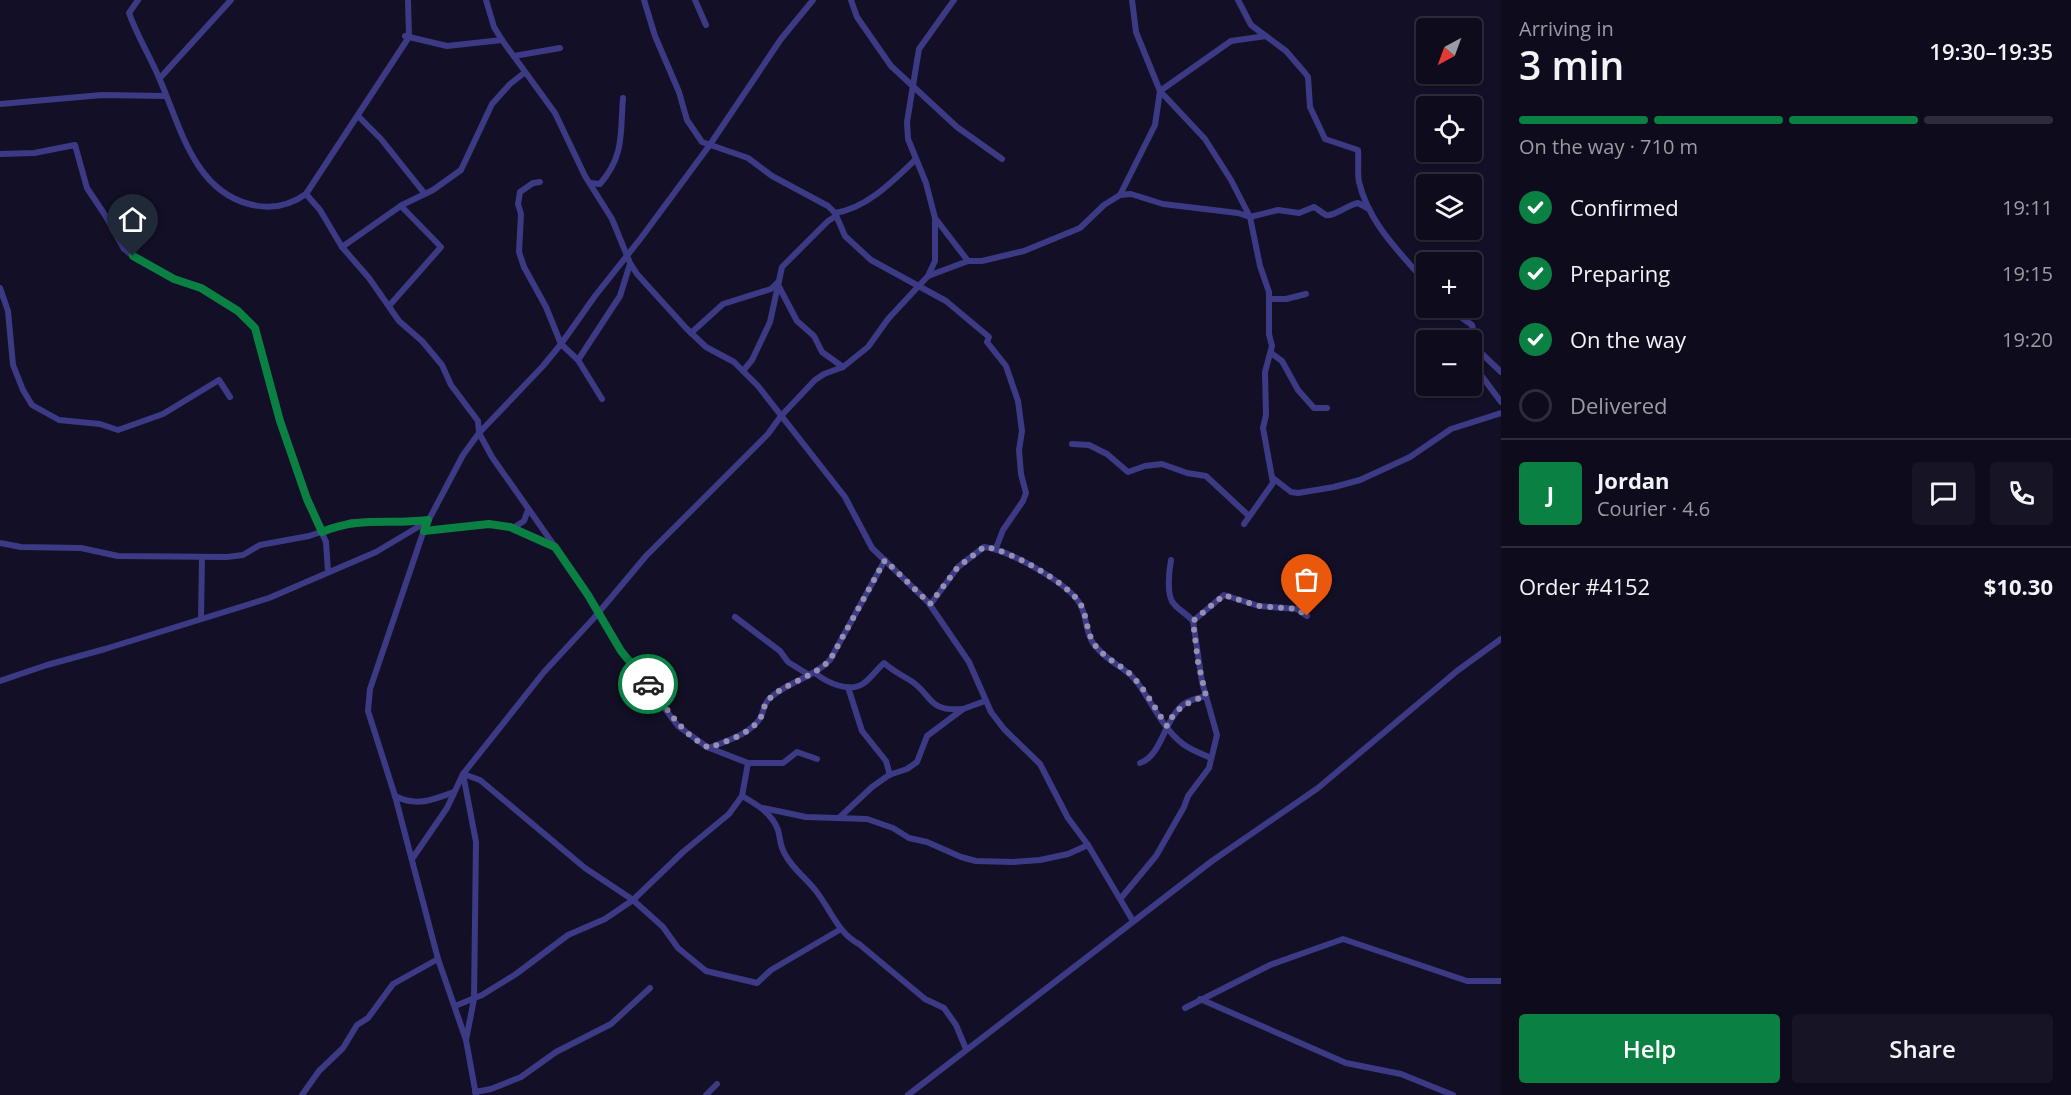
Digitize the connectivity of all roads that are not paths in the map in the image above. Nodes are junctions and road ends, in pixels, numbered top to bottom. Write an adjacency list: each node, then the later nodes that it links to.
1 (138, 0): 19 (street)
2 (231, 0): 19 (street)
3 (408, 0): 13 (street)
4 (486, 0): 15 (street)
5 (644, 0): 26 (street)
6 (695, 0): 12 (street)
7 (813, 0): 26 (street)
8 (850, 0): 20 (street)
9 (954, 0): 20 (street)
10 (1132, 0): 21 (street)
11 (1238, 0): 14 (street)
12 (706, 25)
13 (407, 36): 15 (street); 25 (street)
14 (1266, 36): 21 (street); 36 (street)
15 (502, 40): 17 (street)
16 (560, 48): 17 (street)
17 (514, 56): 18 (street)
18 (524, 74): 31 (street); 33 (street)
19 (160, 78): 22 (street)
20 (915, 86): 28 (street); 29 (street)
21 (1160, 92): 34 (street); 38 (street)
22 (166, 96): 24 (street); 32 (street)
23 (623, 98): 31 (street)
24 (0, 104)
25 (358, 116): 32 (street); 33 (street)
26 (710, 146): 37 (street); 41 (street)
27 (0, 154): 78 (street)
28 (1002, 159)
29 (915, 160): 37 (street); 39 (street)
30 (540, 182): 55 (street)
31 (590, 183): 41 (street)
32 (306, 194): 40 (street)
33 (425, 194): 35 (street)
34 (1120, 195): 38 (street); 42 (street)
35 (400, 206): 40 (street); 51 (street)
36 (1370, 209): 38 (street); 44 (street)
37 (836, 214): 46 (street); 47 (street)
38 (1250, 217): 50 (street)
39 (935, 218): 42 (street); 45 (street)
40 (342, 247): 51 (street)
41 (626, 255): 43 (street); 55 (street)
42 (968, 261): 45 (street)
43 (630, 263): 54 (street); 58 (street)
44 (1416, 271)
45 (928, 276): 47 (street)
46 (777, 283): 54 (street); 59 (street); 60 (street)
47 (917, 285): 59 (street); 81 (street)
48 (0, 288): 63 (street)
49 (1306, 294): 50 (street)
50 (1270, 299): 56 (street)
51 (389, 306): 69 (street)
52 (1462, 318): 53 (street)
53 (1473, 330)
54 (691, 333): 60 (street)
55 (561, 344): 58 (street); 69 (street)
56 (1271, 353): 66 (street); 71 (street)
57 (1482, 354): 61 (street)
58 (578, 360): 64 (street)
59 (843, 367): 68 (street)
60 (743, 371): 68 (street)
61 (1501, 372)
62 (1482, 376): 65 (street)
63 (230, 397)
64 (602, 399)
65 (1501, 402)
66 (1327, 408)
67 (1501, 413): 71 (street)
68 (780, 416): 83 (street); 87 (street)
69 (479, 433): 72 (street); 74 (street)
70 (1072, 444): 73 (street)
71 (1273, 478): 73 (street)
72 (528, 510): 76 (street); 80 (street)
73 (1249, 516): 75 (street)
74 (428, 520): 77 (street); 78 (street); 85 (street)
75 (1244, 524)
76 (513, 528): 77 (street); 80 (street)
77 (424, 531): 108 (street)
78 (322, 532): 82 (street); 85 (street)
79 (0, 543): 82 (street)
80 (555, 547): 87 (street)
81 (996, 548): 86 (street); 99 (street)
82 (202, 557): 90 (street)
83 (885, 560): 86 (street); 93 (street)
84 (1171, 560): 91 (street)
85 (328, 572): 90 (street)
86 (930, 604): 97 (street)
87 (598, 613): 100 (street); 105 (street)
88 (1307, 616): 91 (street)
89 (735, 617): 93 (street)
90 (201, 618): 94 (street)
91 (1193, 621): 96 (street)
92 (1501, 639): 116 (street)
93 (812, 674): 95 (street); 100 (street)
94 (0, 681)
95 (848, 687): 98 (street); 106 (street)
96 (1206, 696): 99 (street); 101 (street)
97 (985, 701): 98 (street); 112 (street)
98 (963, 709): 106 (street)
99 (1167, 726): 101 (street); 104 (street)
100 (709, 748): 103 (street)
101 (1211, 758): 114 (street)
102 (817, 759): 103 (street)
103 (748, 763): 109 (street)
104 (1140, 763)
105 (463, 774): 107 (street); 115 (street); 121 (street)
106 (890, 775): 111 (street)
107 (455, 792): 108 (street); 113 (street)
108 (395, 796): 113 (street)
109 (742, 796): 110 (street); 115 (street)
110 (762, 808): 111 (street); 117 (street)
111 (840, 817): 112 (street)
112 (1088, 845): 114 (street)
113 (412, 859): 118 (street)
114 (1121, 898): 116 (street)
115 (633, 900): 117 (street); 121 (street)
116 (1133, 921): 126 (street)
117 (841, 930): 126 (street)
118 (438, 959): 123 (street); 129 (street)
119 (1501, 981): 122 (street)
120 (651, 988): 128 (street)
121 (474, 999): 123 (street); 125 (street)
122 (1200, 999): 124 (street); 132 (street)
123 (455, 1006): 125 (street)
124 (1185, 1008)
125 (466, 1040): 128 (street)
126 (966, 1049): 131 (street)
127 (717, 1084): 130 (street)
128 (476, 1094)
129 (302, 1095)
130 (706, 1095)
131 (908, 1095)
132 (1453, 1095)

